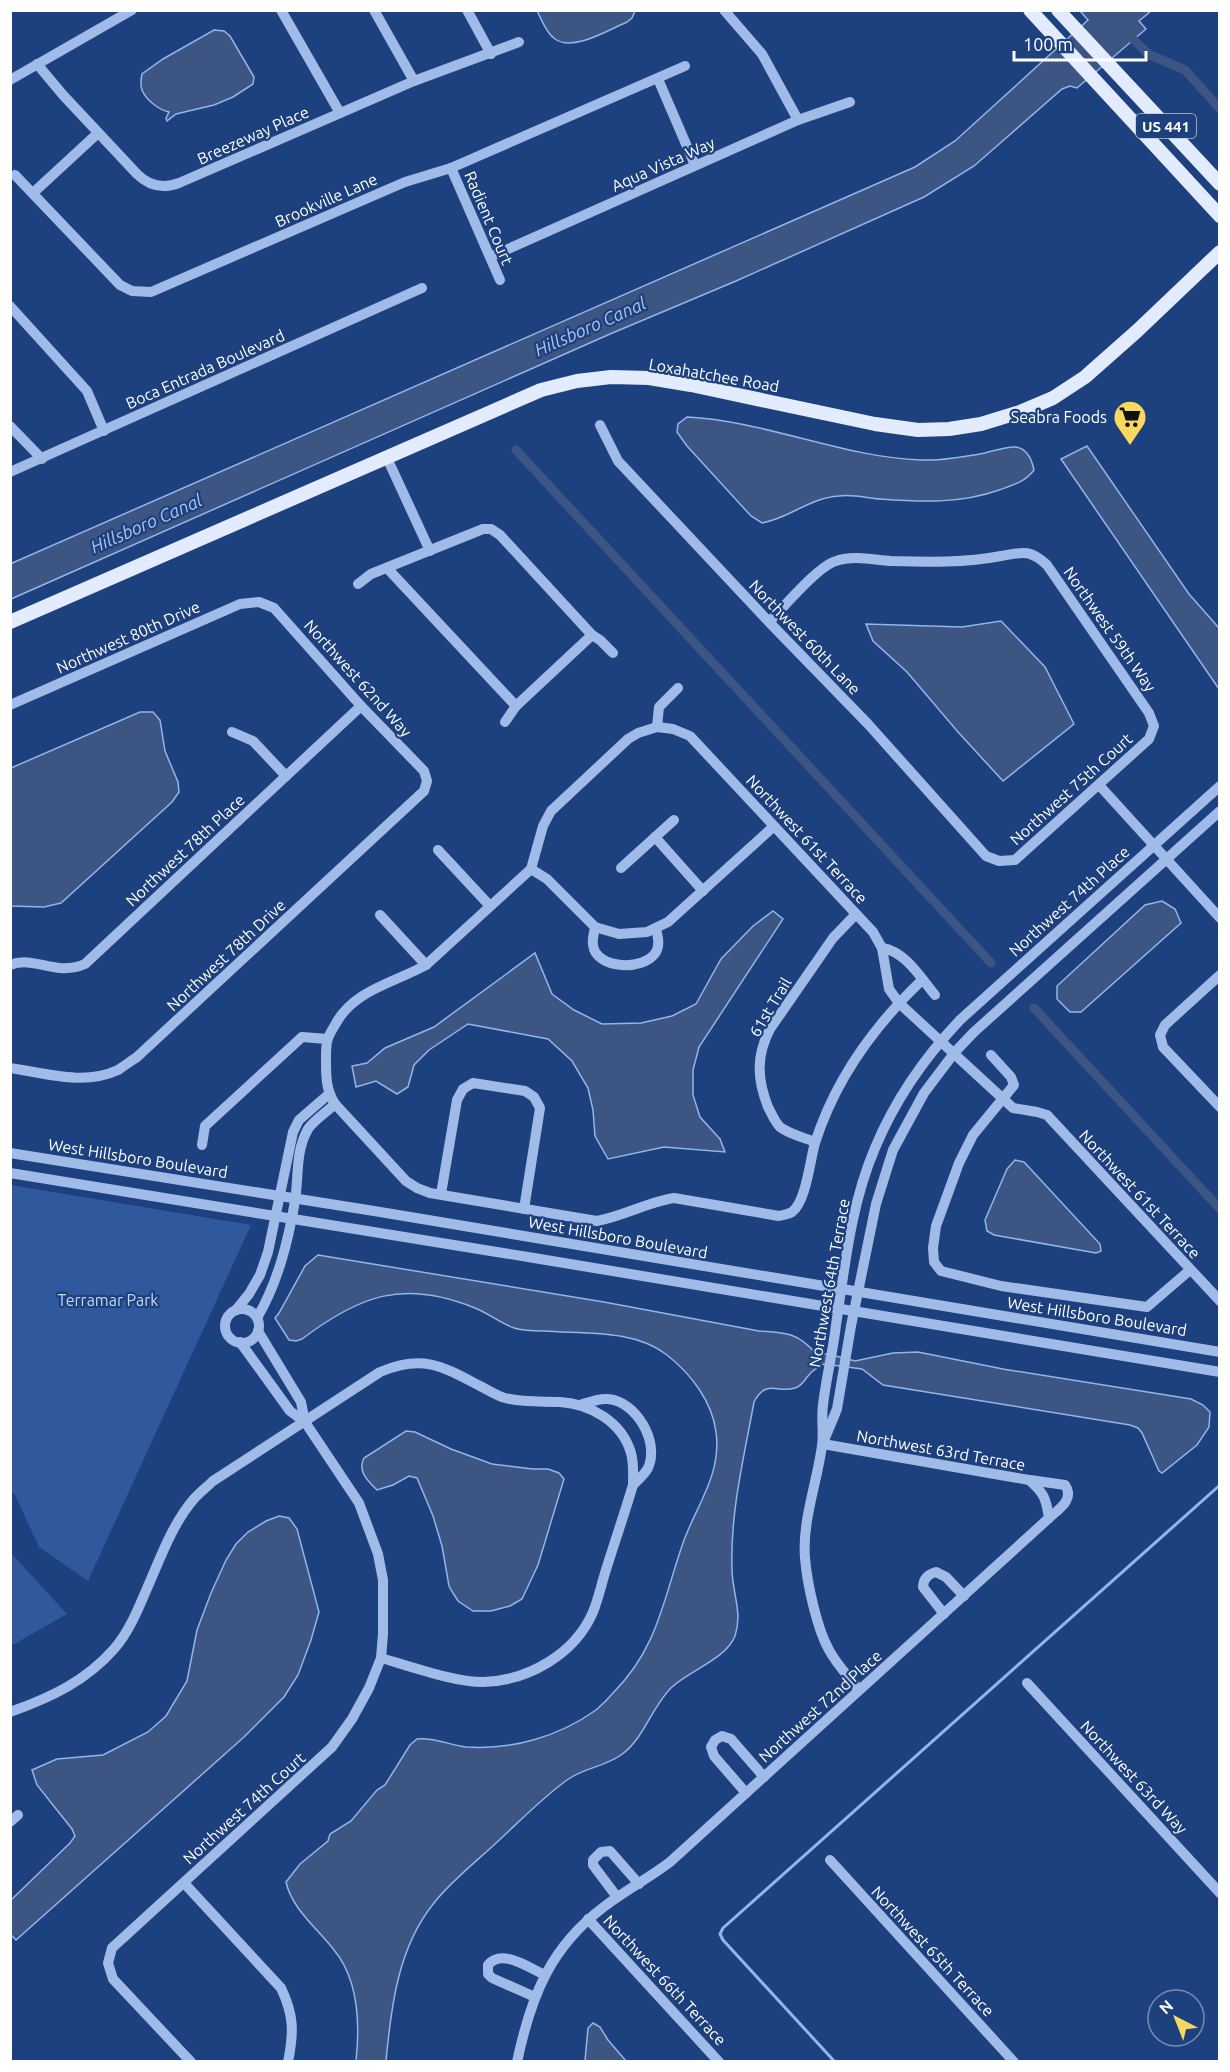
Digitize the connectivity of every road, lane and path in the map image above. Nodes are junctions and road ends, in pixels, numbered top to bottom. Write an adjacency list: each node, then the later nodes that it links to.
1 (132, 10): 10 (street)
2 (281, 10): 16 (street)
3 (374, 10): 14 (street)
4 (467, 10): 9 (street)
5 (724, 10): 17 (street)
6 (1030, 10): 24 (main road, US 441)
7 (1058, 10): 22 (main road, US 441)
8 (519, 42): 9 (street, Breezeway Place)
9 (491, 54): 14 (street, Breezeway Place)
10 (37, 64): 13 (street); 18 (street, Breezeway Place)
11 (685, 66): 12 (street, Brookville Lane)
12 (658, 79): 19 (street); 20 (street, Brookville Lane)
13 (10, 80)
14 (414, 81): 16 (street, Breezeway Place)
15 (850, 102): 17 (street, Aqua Vista Way)
16 (340, 113): 18 (street, Breezeway Place)
17 (798, 120): 19 (street, Aqua Vista Way)
18 (98, 133): 23 (street)
19 (695, 165): 26 (street, Aqua Vista Way)
20 (451, 168): 23 (street, Brookville Lane); 26 (street, Radient Court)
21 (15, 175): 23 (street, Brookville Lane)
22 (1220, 184)
23 (33, 193)
24 (1220, 216)
25 (1220, 252): 33 (main road, Loxahatchee Road)
26 (490, 257): 27 (street, Radient Court)
27 (500, 280)
28 (422, 288): 32 (street, Boca Entrada Boulevard)
29 (10, 306): 32 (street)
30 (600, 425): 41 (street, Northwest 60th Lane)
31 (10, 426): 34 (street)
32 (104, 431): 34 (street, Boca Entrada Boulevard)
33 (387, 458): 36 (street); 40 (main road, Loxahatchee Road)
34 (42, 459): 35 (street, Boca Entrada Boulevard)
35 (10, 472)
36 (430, 551): 37 (street); 42 (street)
37 (387, 568): 38 (street); 47 (street)
38 (358, 584)
39 (259, 602): 45 (street, Northwest 80th Drive); 46 (street, Northwest 62nd Way)
40 (10, 622)
41 (769, 622): 49 (street, Northwest 59th Way); 63 (street, Northwest 60th Lane)
42 (592, 635): 43 (street); 47 (street)
43 (613, 653)
44 (678, 688): 50 (street)
45 (10, 705)
46 (361, 706): 52 (street, Northwest 78th Place); 53 (street, Northwest 62nd Way)
47 (516, 706): 48 (street)
48 (505, 722)
49 (1154, 726): 54 (street, Northwest 75th Court)
50 (657, 727): 58 (street, Northwest 61st Terrace); 65 (street)
51 (232, 732): 52 (street)
52 (286, 776): 74 (street, Northwest 78th Place)
53 (428, 782): 84 (street, Northwest 78th Drive)
54 (1099, 785): 60 (street); 63 (street, Northwest 75th Court)
55 (1220, 786): 60 (street, Northwest 74th Place)
56 (1220, 811): 62 (street, Northwest 74th Place)
57 (674, 820): 59 (street)
58 (773, 827): 66 (street); 68 (street, Northwest 61st Terrace)
59 (655, 837): 64 (street); 66 (street)
60 (1153, 845): 62 (street); 81 (street, Northwest 74th Place)
61 (438, 850): 67 (street)
62 (1166, 859): 70 (street); 82 (street, Northwest 74th Place)
63 (999, 861)
64 (621, 868)
65 (531, 869): 67 (street); 71 (street)
66 (703, 891): 72 (street)
67 (490, 906): 75 (street)
68 (856, 914): 73 (street, Northwest 61st Terrace); 89 (street, 61st Trail)
69 (380, 915): 75 (street)
70 (1220, 918)
71 (595, 927): 72 (street); 72 (street)
72 (656, 929)
73 (882, 948): 77 (street); 79 (street, Northwest 61st Terrace)
74 (10, 965)
75 (426, 965): 80 (street)
76 (1220, 975): 88 (street)
77 (922, 980): 78 (street); 79 (street)
78 (936, 994)
79 (899, 1003): 81 (street, Northwest 61st Terrace); 89 (street)
80 (327, 1039): 85 (street); 90 (street)
81 (941, 1040): 82 (street, Northwest 61st Terrace); 100 (street, Northwest 64th Terrace)
82 (955, 1052): 86 (street, Northwest 61st Terrace); 101 (street, Northwest 64th Terrace)
83 (991, 1055): 86 (street)
84 (10, 1068)
85 (328, 1094): 87 (street); 94 (street)
86 (1004, 1099): 99 (street, Northwest 61st Terrace); 99 (street)
87 (335, 1104): 93 (street); 95 (street)
88 (1220, 1107)
89 (815, 1142): 96 (street)
90 (202, 1145)
91 (10, 1153): 94 (street, West Hillsboro Boulevard)
92 (10, 1173): 97 (street, West Hillsboro Boulevard)
93 (441, 1194): 96 (street); 96 (street)
94 (278, 1196): 95 (street, West Hillsboro Boulevard); 97 (street)
95 (295, 1199): 98 (street); 100 (street, West Hillsboro Boulevard)
96 (524, 1209)
97 (274, 1217): 98 (street, West Hillsboro Boulevard); 103 (street)
98 (291, 1220): 104 (street, West Hillsboro Boulevard); 106 (street)
99 (1190, 1270): 102 (street, Northwest 61st Terrace)
100 (842, 1289): 101 (street, West Hillsboro Boulevard); 104 (street, Northwest 64th Terrace)
101 (858, 1292): 105 (street, Northwest 64th Terrace); 109 (street, West Hillsboro Boulevard)
102 (1220, 1301)
103 (236, 1310): 106 (street); 108 (street)
104 (839, 1310): 105 (street, West Hillsboro Boulevard); 114 (street, Northwest 64th Terrace)
105 (854, 1312): 111 (street, West Hillsboro Boulevard); 115 (street, Northwest 64th Terrace)
106 (257, 1318): 107 (street)
107 (258, 1331): 108 (street); 110 (street)
108 (240, 1342): 112 (street)
109 (1220, 1352)
110 (279, 1367): 112 (street); 116 (street)
111 (1220, 1372)
112 (265, 1376): 116 (street)
113 (580, 1405): 116 (street); 119 (street); 119 (street)
114 (822, 1407): 115 (street); 117 (street, Northwest 64th Terrace)
115 (837, 1409): 117 (street, Northwest 64th Terrace)
116 (305, 1422): 123 (street, Northwest 74th Court); 126 (street)
117 (823, 1444): 118 (street, Northwest 63rd Terrace); 125 (street, Northwest 64th Terrace)
118 (1029, 1480): 120 (street, Northwest 63rd Terrace); 120 (street, Northwest 72nd Place)
119 (633, 1485): 123 (street)
120 (1049, 1518): 121 (street, Northwest 72nd Place)
121 (964, 1596): 122 (street, Northwest 72nd Place); 122 (street)
122 (944, 1614): 125 (street, Northwest 72nd Place)
123 (381, 1658): 130 (street, Northwest 74th Court)
124 (1027, 1683): 132 (street, Northwest 63rd Way)
125 (859, 1690): 127 (street, Northwest 72nd Place)
126 (10, 1712)
127 (764, 1777): 128 (street, Northwest 72nd Place); 128 (street)
128 (746, 1793): 131 (street, Northwest 72nd Place)
129 (830, 1860): 141 (street, Northwest 65th Terrace)
130 (184, 1883): 137 (street, Northwest 74th Court); 138 (street)
131 (639, 1884): 133 (street, Northwest 72nd Place); 133 (street)
132 (1220, 1893)
133 (617, 1897): 134 (street, Northwest 72nd Place)
134 (588, 1919): 135 (street, Northwest 72nd Place); 140 (street, Northwest 66th Terrace)
135 (545, 1975): 136 (street, Northwest 72nd Place); 136 (street)
136 (535, 1997): 139 (street, Northwest 72nd Place)
137 (191, 2061)
138 (288, 2061)
139 (517, 2061)
140 (719, 2061)
141 (1014, 2061)

